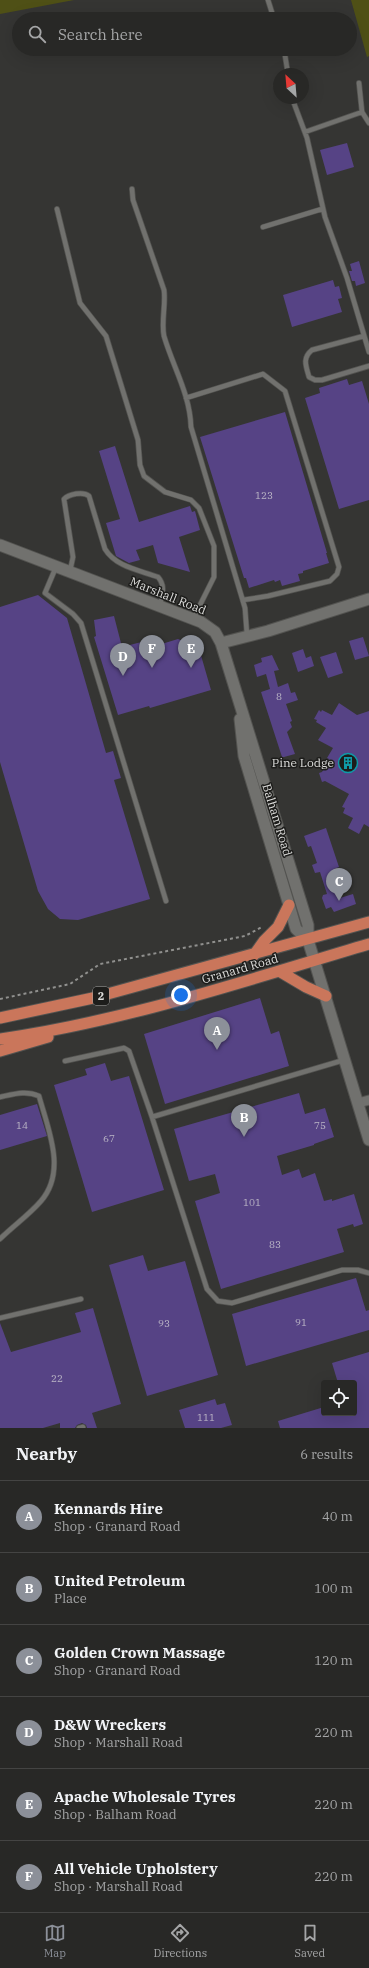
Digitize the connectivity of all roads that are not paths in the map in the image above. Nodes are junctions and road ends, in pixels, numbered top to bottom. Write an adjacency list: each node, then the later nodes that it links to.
1 (268, 0): 2 (lane)
2 (272, 12)
3 (285, 56): 4 (lane)
4 (287, 68)
5 (359, 83): 7 (lane)
6 (294, 104): 9 (lane)
7 (362, 112): 8 (lane); 9 (lane)
8 (369, 123)
9 (305, 132): 11 (lane)
10 (132, 189): 17 (lane)
11 (322, 208): 13 (lane); 14 (lane)
12 (57, 210): 24 (lane)
13 (263, 227)
14 (364, 336): 15 (lane); 16 (lane)
15 (369, 352)
16 (369, 366)
17 (186, 398): 21 (lane); 21 (lane)
18 (0, 545): 19 (street, Marshall Road)
19 (56, 566): 20 (street, Marshall Road); 28 (lane)
20 (70, 571): 23 (street, Marshall Road); 23 (lane)
21 (243, 600): 25 (lane)
22 (368, 600): 25 (street)
23 (160, 606): 24 (street, Marshall Road)
24 (193, 619): 26 (street, Marshall Road)
25 (247, 635): 26 (street)
26 (221, 644): 27 (street, Balham Road)
27 (238, 700): 29 (street, Balham Road); 31 (street, Balham Road)
28 (166, 901)
29 (289, 905): 31 (street, Balham Road); 33 (highway)
30 (369, 922): 31 (highway, Granard Road / 2)
31 (308, 940): 33 (highway, Granard Road / 2); 34 (street, Balham Road)
32 (369, 944): 34 (highway, Granard Road / 2)
33 (254, 955): 37 (highway, Granard Road / 2)
34 (316, 960): 35 (highway, Granard Road / 2); 36 (street, Balham Road)
35 (279, 971): 36 (highway); 38 (highway, Granard Road / 2)
36 (326, 996): 41 (street, Balham Road)
37 (0, 1018)
38 (103, 1021): 39 (highway, Granard Road / 2); 40 (highway)
39 (0, 1039)
40 (0, 1051)
41 (345, 1060): 45 (street, Balham Road); 46 (lane)
42 (65, 1062): 46 (lane)
43 (0, 1097): 48 (lane)
44 (369, 1100): 45 (street)
45 (358, 1103): 47 (street, Balham Road)
46 (152, 1117): 49 (lane)
47 (369, 1140)
48 (0, 1239)
49 (369, 1273)
50 (81, 1299): 51 (lane)
51 (0, 1318)

